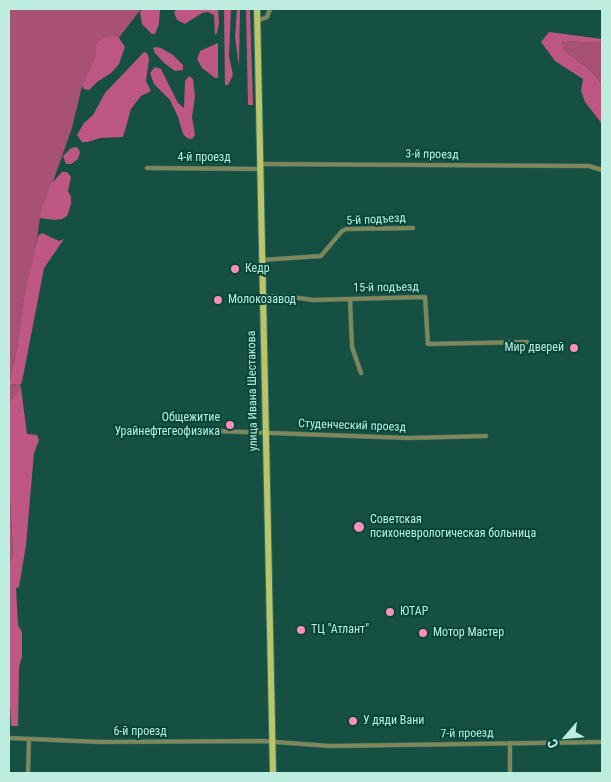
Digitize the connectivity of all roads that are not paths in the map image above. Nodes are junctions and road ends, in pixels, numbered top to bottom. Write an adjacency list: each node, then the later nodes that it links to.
1 (257, 9): 3 (main road, улица Ивана Шестакова)
2 (270, 9): 3 (street)
3 (257, 21): 4 (main road, улица Ивана Шестакова)
4 (260, 166): 5 (street, 4-й проезд); 6 (street, 3-й проезд); 8 (main road, улица Ивана Шестакова)
5 (147, 168)
6 (602, 170)
7 (414, 228): 8 (street, 5-й подъезд)
8 (262, 260): 9 (main road, улица Ивана Шестакова)
9 (262, 296): 10 (street, 15-й подъезд); 14 (main road, улица Ивана Шестакова)
10 (350, 299): 11 (street, 15-й подъезд); 12 (street)
11 (527, 342)
12 (361, 373)
13 (217, 432): 14 (street, Студенческий проезд)
14 (265, 432): 15 (street, Студенческий проезд); 18 (main road, улица Ивана Шестакова)
15 (486, 436)
16 (9, 738): 17 (street, 6-й проезд)
17 (29, 739): 18 (street, 6-й проезд); 21 (street)
18 (272, 742): 20 (street, 7-й проезд); 22 (main road, улица Ивана Шестакова)
19 (602, 742): 20 (street, 7-й проезд)
20 (510, 743): 23 (street)
21 (28, 773)
22 (273, 773)
23 (510, 773)

